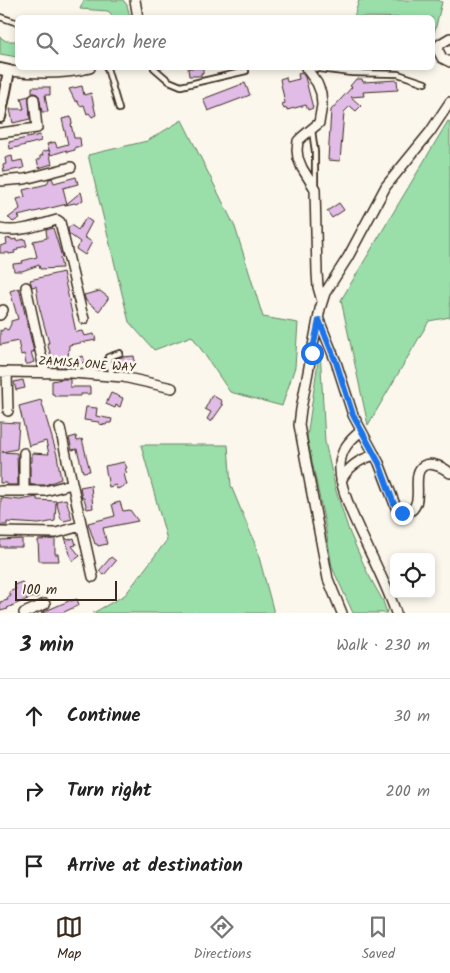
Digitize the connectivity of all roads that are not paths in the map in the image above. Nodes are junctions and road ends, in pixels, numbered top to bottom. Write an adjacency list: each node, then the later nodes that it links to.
1 (135, 0): 2 (street)
2 (138, 15)
3 (0, 17): 4 (lane)
4 (15, 22)
5 (450, 38): 6 (street)
6 (436, 45): 7 (street)
7 (445, 60)
8 (4, 70): 9 (street); 19 (street)
9 (78, 70)
10 (107, 70): 18 (lane)
11 (156, 70): 14 (lane)
12 (307, 70): 20 (street)
13 (327, 70): 15 (lane)
14 (246, 71)
15 (425, 83)
16 (34, 98): 21 (street)
17 (450, 102): 27 (street)
18 (119, 109)
19 (0, 117)
20 (312, 130): 24 (lane); 24 (street)
21 (0, 134)
22 (71, 167): 23 (street)
23 (0, 181)
24 (315, 189): 27 (street)
25 (0, 229): 28 (street)
26 (26, 287): 32 (street)
27 (322, 302): 29 (street)
28 (84, 319)
29 (319, 320): 37 (street); 50 (street)
30 (120, 353): 33 (lane)
31 (3, 372): 32 (street, ZAMISA ONE WAY); 35 (street)
32 (45, 373): 33 (street, ZAMISA ONE WAY)
33 (112, 376): 34 (street, ZAMISA ONE WAY)
34 (172, 388)
35 (8, 411)
36 (60, 428): 42 (street)
37 (361, 431): 39 (street); 41 (street)
38 (24, 453): 44 (street)
39 (375, 454): 40 (street); 41 (street)
40 (450, 473)
41 (341, 481): 51 (street)
42 (72, 484): 44 (street); 45 (street)
43 (0, 491): 44 (street)
44 (24, 491)
45 (81, 526): 46 (street); 47 (street)
46 (0, 532)
47 (93, 577)
48 (45, 604): 49 (street)
49 (24, 613)
50 (342, 613)
51 (396, 613)

